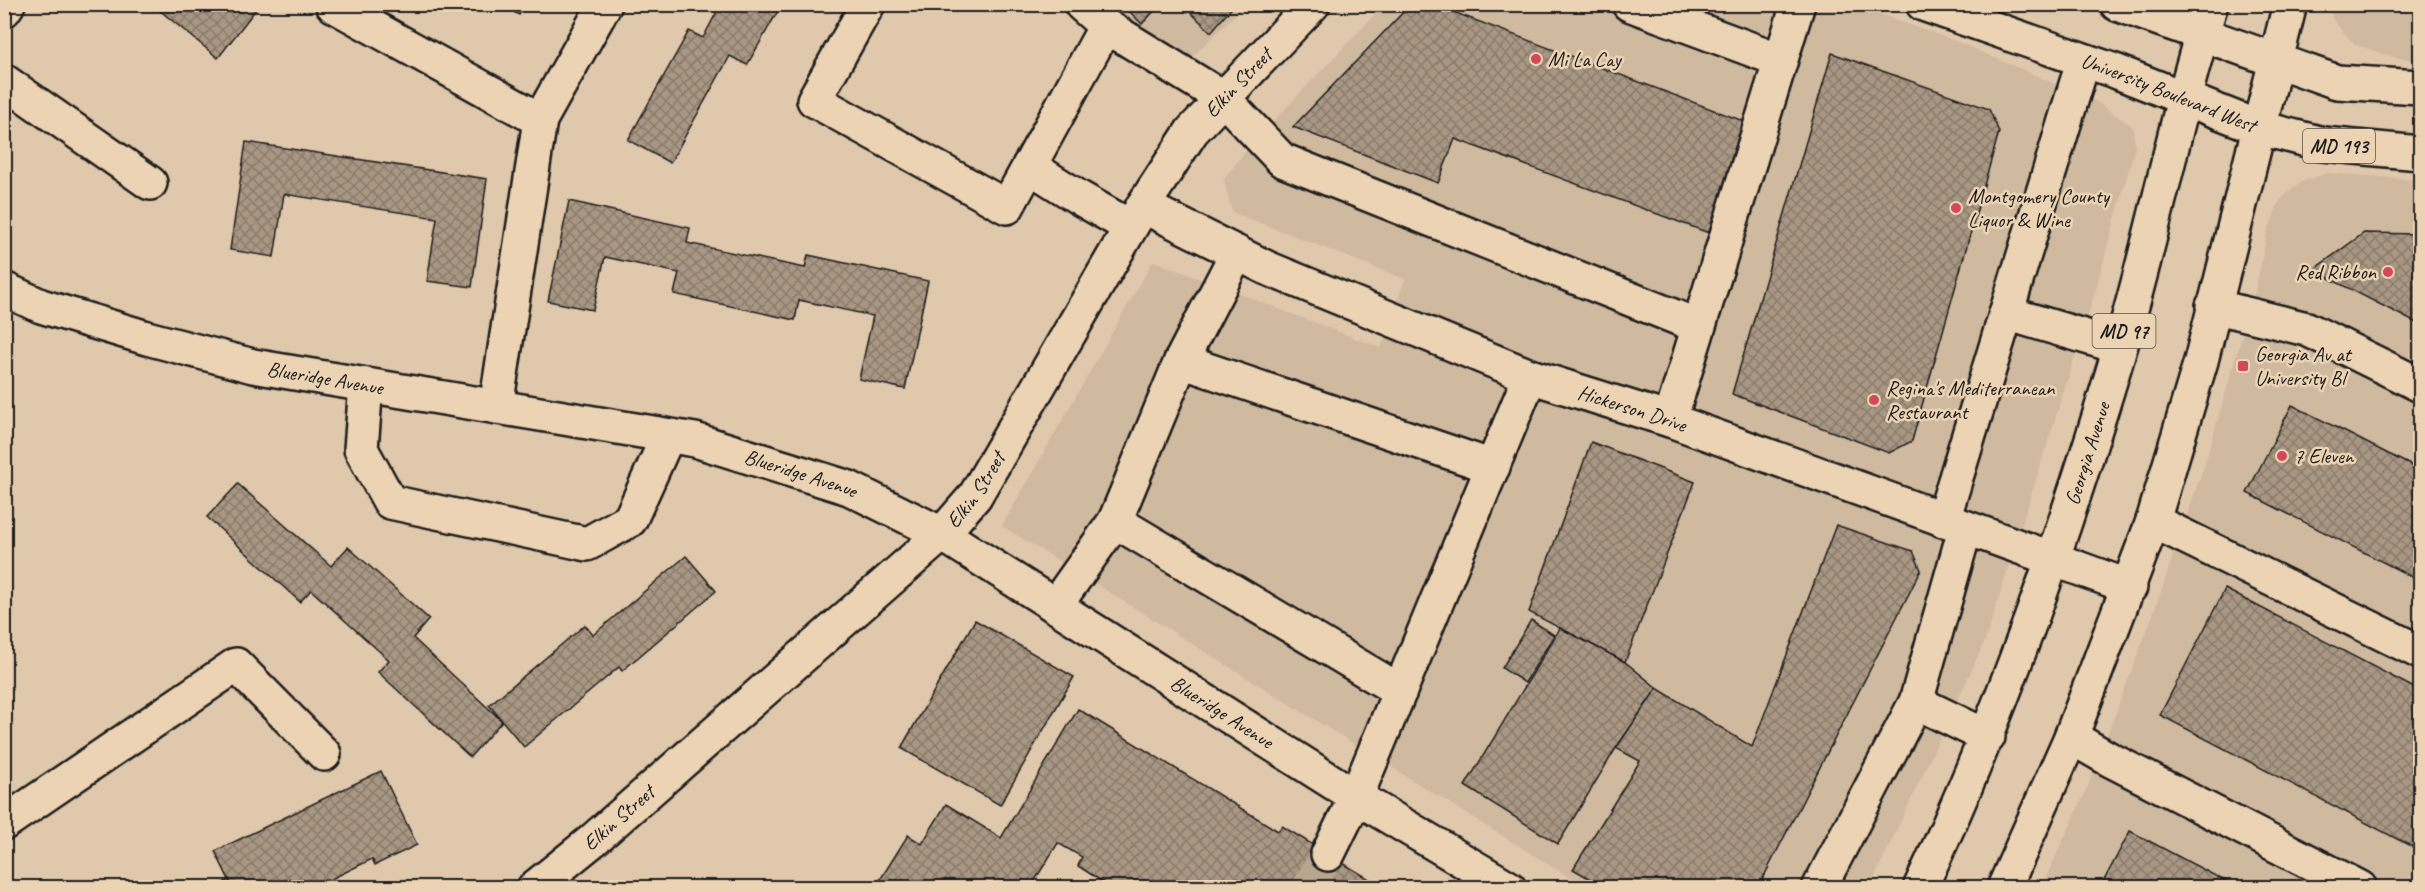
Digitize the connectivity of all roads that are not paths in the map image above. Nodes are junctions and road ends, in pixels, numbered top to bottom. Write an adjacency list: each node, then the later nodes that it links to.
1 (8, 4): 12 (street)
2 (605, 4): 22 (street)
3 (868, 4): 25 (street)
4 (1081, 4): 14 (street)
5 (1313, 4): 20 (street, Elkin Street)
6 (1629, 4): 15 (street)
7 (1798, 4): 15 (street)
8 (1923, 4): 16 (street, University Boulevard West / MD 193)
9 (2117, 4): 13 (street)
10 (2290, 4): 17 (street)
11 (333, 5): 22 (street)
12 (4, 10)
13 (2207, 19): 17 (street); 21 (street, Georgia Avenue / MD 97)
14 (1106, 26): 20 (street); 25 (street)
15 (1780, 60): 32 (street)
16 (2083, 62): 21 (street, University Boulevard West / MD 193); 31 (street)
17 (2276, 62): 19 (street); 23 (street)
18 (4, 81): 26 (street)
19 (2421, 87)
20 (1223, 98): 27 (street, Elkin Street); 32 (street)
21 (2183, 99): 23 (street, University Boulevard West / MD 193); 33 (street, Georgia Avenue / MD 97)
22 (540, 120): 38 (street)
23 (2260, 128): 24 (street, University Boulevard West / MD 193); 30 (street)
24 (2421, 153)
25 (1029, 165): 27 (street, Hickerson Drive)
26 (150, 183)
27 (1137, 216): 28 (street, Hickerson Drive); 45 (street, Elkin Street)
28 (1237, 253): 34 (street); 35 (street, Hickerson Drive)
29 (4, 288): 36 (street, Blueridge Avenue)
30 (2213, 306): 37 (street); 43 (street)
31 (2006, 313): 33 (street); 44 (street)
32 (1698, 326): 39 (street)
33 (2120, 347): 46 (street, Georgia Avenue / MD 97)
34 (1181, 361): 41 (street); 42 (street)
35 (1530, 376): 39 (street, Hickerson Drive); 41 (street)
36 (366, 385): 38 (street, Blueridge Avenue); 40 (street)
37 (2421, 385)
38 (496, 407): 40 (street, Blueridge Avenue)
39 (1670, 420): 44 (street, Hickerson Drive)
40 (668, 436): 45 (street, Blueridge Avenue)
41 (1493, 467): 50 (street)
42 (1115, 520): 48 (street); 50 (street)
43 (2153, 520): 47 (street); 49 (street)
44 (1954, 524): 46 (street, Hickerson Drive); 51 (street)
45 (942, 534): 48 (street, Blueridge Avenue); 59 (street, Elkin Street)
46 (2052, 560): 47 (street, Hickerson Drive); 52 (street, Georgia Avenue / MD 97)
47 (2130, 587): 53 (street)
48 (1055, 606): 55 (street, Blueridge Avenue)
49 (2421, 652)
50 (1400, 691): 55 (street)
51 (1916, 702): 52 (street); 61 (street)
52 (1988, 737): 62 (street, Georgia Avenue / MD 97)
53 (2071, 737): 58 (street); 63 (street)
54 (324, 754): 56 (street)
55 (1356, 797): 57 (street); 60 (street, Blueridge Avenue)
56 (4, 823)
57 (1329, 854)
58 (2313, 877): 64 (street)
59 (534, 888)
60 (1509, 888)
61 (1819, 888)
62 (1920, 888)
63 (2004, 888)
64 (2360, 888)

